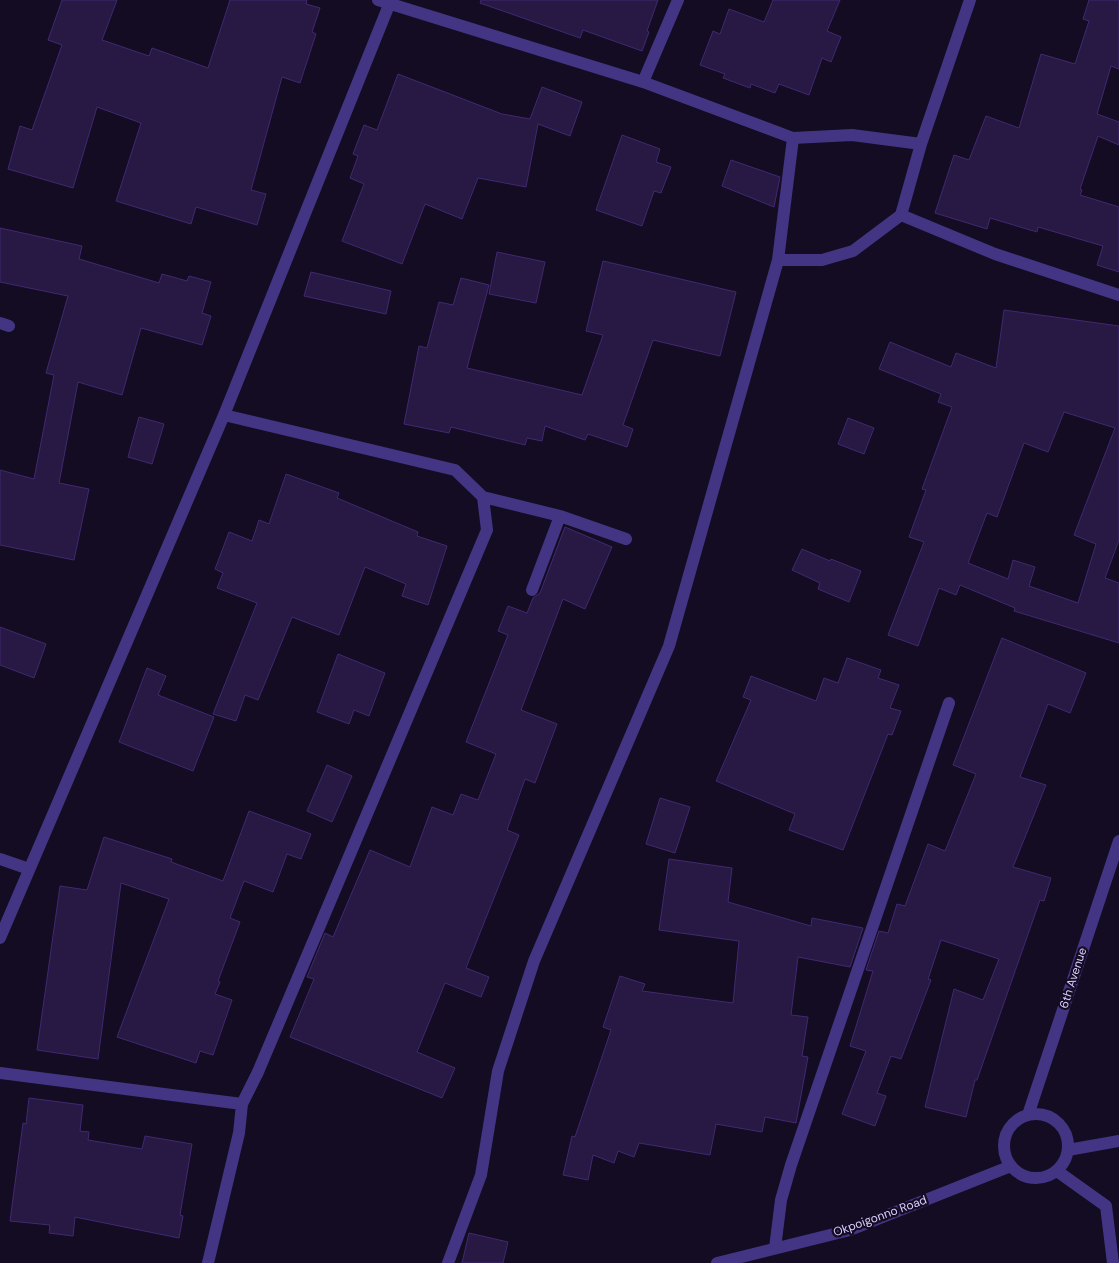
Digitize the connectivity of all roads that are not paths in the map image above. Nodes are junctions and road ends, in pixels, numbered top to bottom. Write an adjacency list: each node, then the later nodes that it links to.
1 (678, 0): 4 (street)
2 (970, 0): 6 (street)
3 (386, 1): 4 (street); 10 (street)
4 (643, 82): 5 (street)
5 (793, 138): 6 (street); 8 (street)
6 (922, 144): 7 (street)
7 (901, 215): 8 (street); 9 (street)
8 (778, 260): 29 (street)
9 (1119, 295)
10 (224, 415): 11 (street); 18 (street)
11 (483, 497): 12 (street); 21 (street)
12 (560, 516): 13 (street); 14 (street)
13 (626, 539)
14 (532, 590)
15 (949, 703): 27 (street)
16 (1119, 841): 22 (street, 6th Avenue)
17 (0, 858): 18 (street)
18 (29, 869): 19 (street)
19 (0, 938)
20 (0, 1073): 21 (street)
21 (242, 1104): 28 (street)
22 (1028, 1115): 24 (street); 25 (street)
23 (1119, 1142): 24 (street)
24 (1068, 1150): 26 (street)
25 (1011, 1166): 26 (street); 27 (street, Okpoigonno Road)
26 (1057, 1171): 31 (street)
27 (775, 1248): 30 (street, Okpoigonno Road)
28 (208, 1263)
29 (448, 1263)
30 (717, 1263)
31 (1113, 1263)

